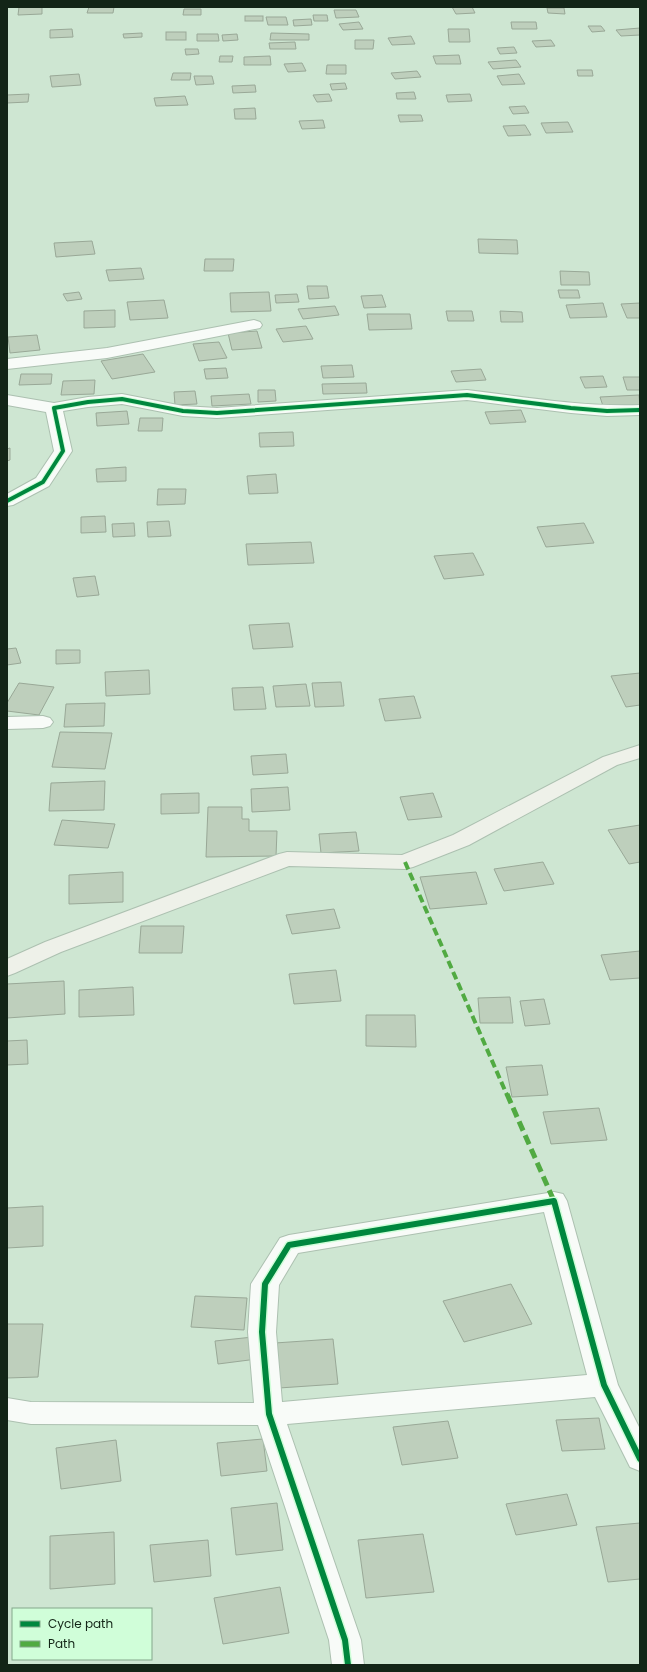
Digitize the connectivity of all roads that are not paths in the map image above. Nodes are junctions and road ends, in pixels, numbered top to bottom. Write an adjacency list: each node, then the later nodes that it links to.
1 (254, 325): 2 (street)
2 (7, 364)
3 (7, 400): 4 (street)
4 (54, 408): 5 (street); 6 (street)
5 (640, 410)
6 (7, 501)
7 (43, 722): 8 (street)
8 (7, 723)
9 (640, 752): 10 (main road)
10 (7, 968)
11 (604, 1385): 13 (street); 13 (street); 14 (street)
12 (7, 1409): 13 (street)
13 (269, 1414): 15 (street)
14 (640, 1459)
15 (348, 1665)

